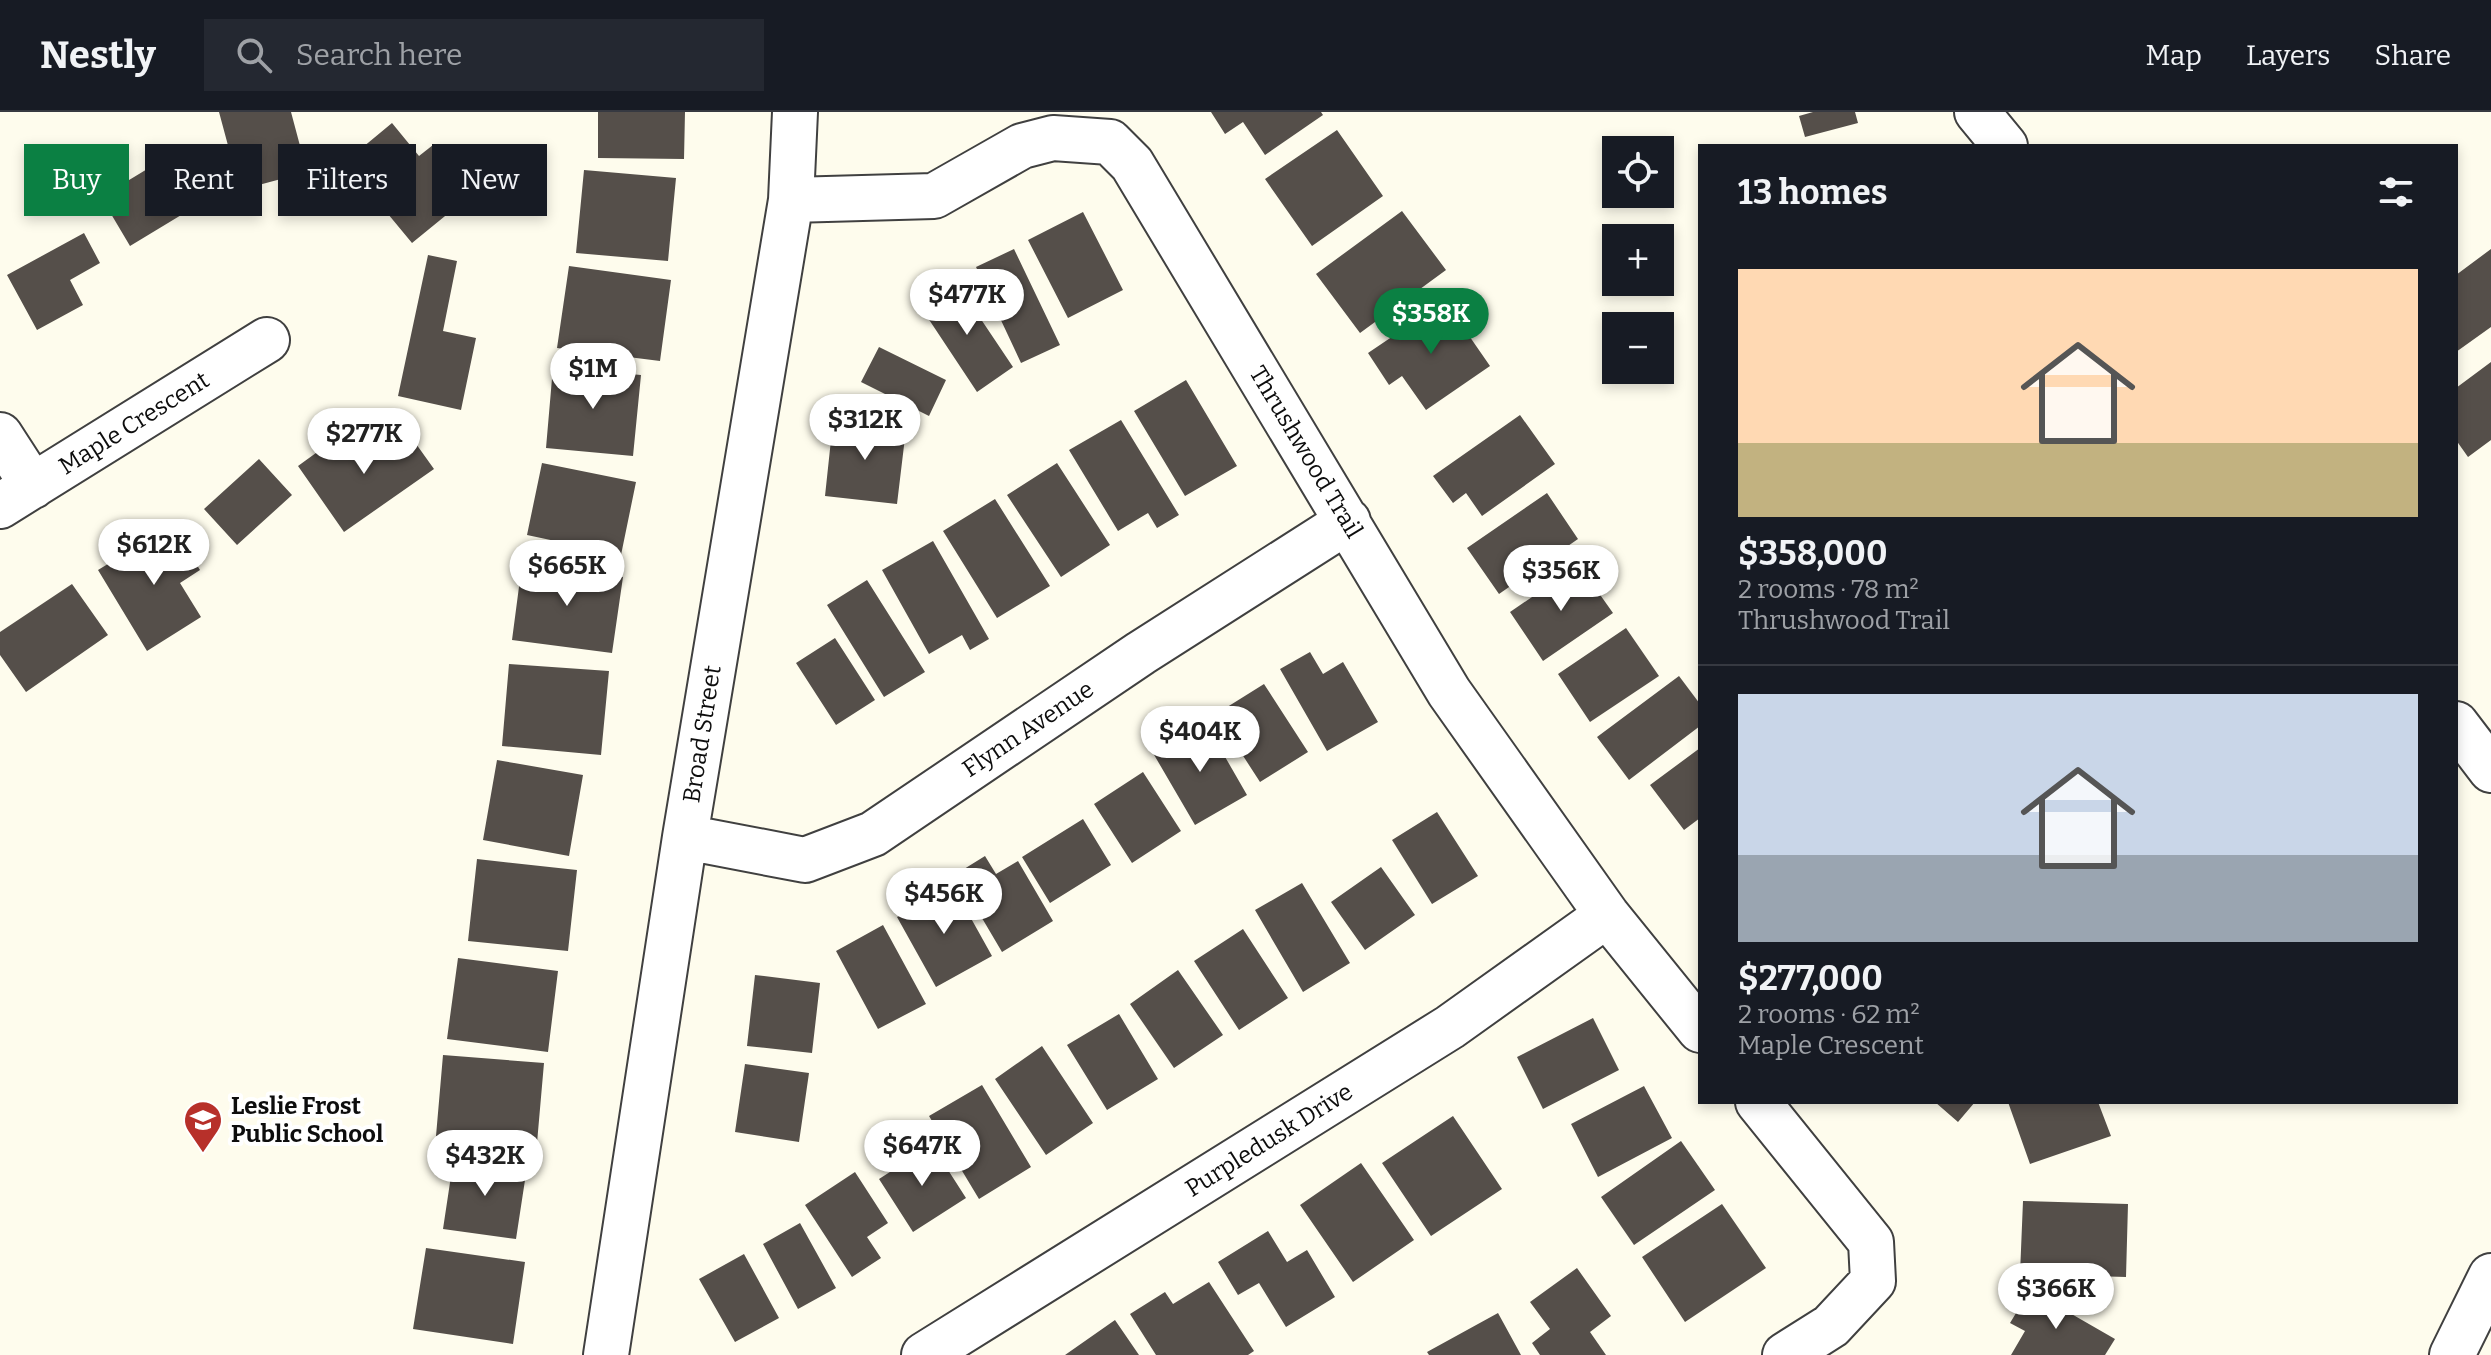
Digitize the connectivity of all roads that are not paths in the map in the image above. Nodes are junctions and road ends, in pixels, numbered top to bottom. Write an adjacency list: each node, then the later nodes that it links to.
1 (795, 112): 4 (street, Broad Street)
2 (1977, 112): 3 (street)
3 (2003, 144)
4 (791, 200): 8 (street, Thrushwood Trail); 11 (street, Broad Street)
5 (267, 340): 7 (street, Maple Crescent)
6 (0, 435): 7 (street)
7 (16, 496)
8 (1348, 521): 11 (street, Flynn Avenue); 12 (street, Thrushwood Trail)
9 (2458, 727): 10 (street)
10 (2491, 770)
11 (685, 837): 16 (street, Broad Street)
12 (1607, 915): 13 (street, Thrushwood Trail); 17 (street, Purpledusk Drive)
13 (1698, 1028)
14 (1760, 1104): 18 (street)
15 (2491, 1276): 19 (street)
16 (606, 1355)
17 (924, 1355)
18 (1785, 1355)
19 (2452, 1355)

